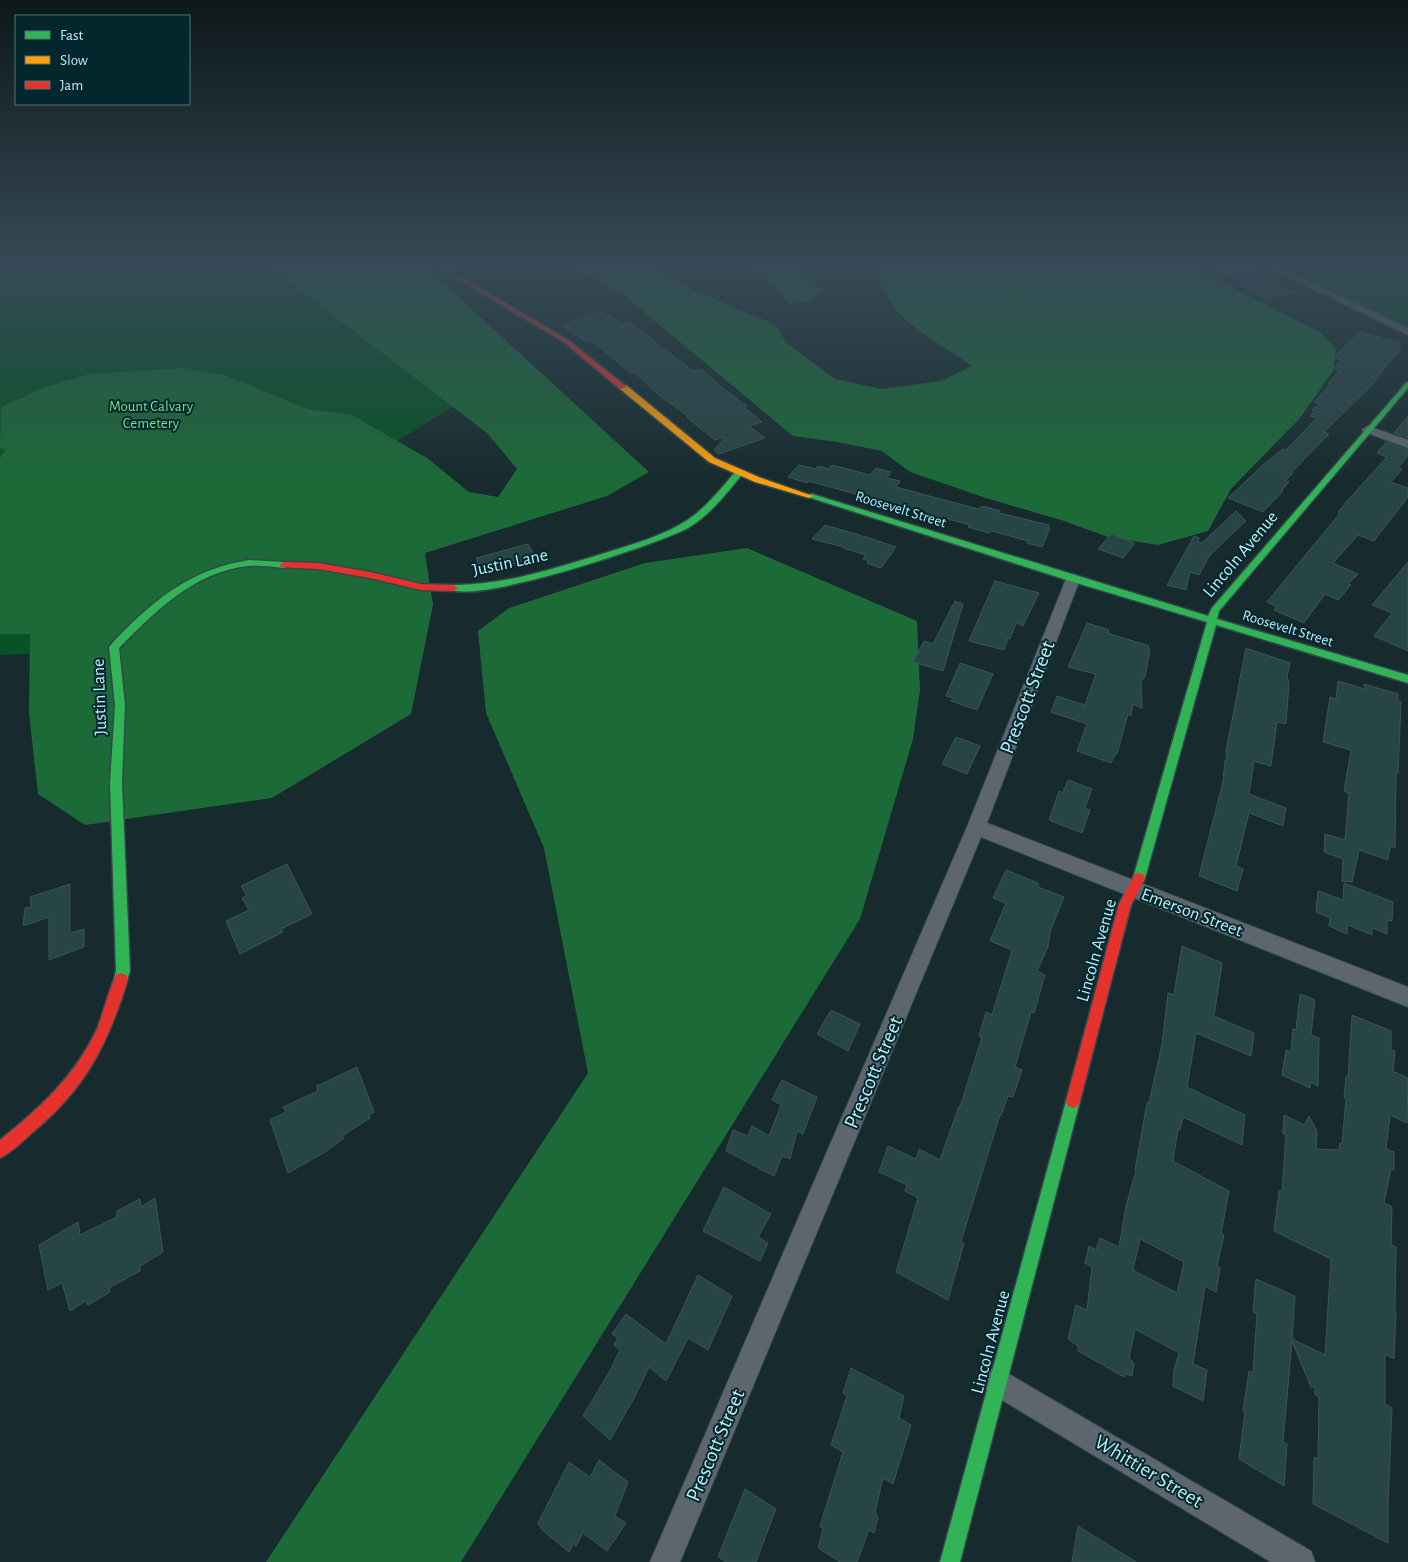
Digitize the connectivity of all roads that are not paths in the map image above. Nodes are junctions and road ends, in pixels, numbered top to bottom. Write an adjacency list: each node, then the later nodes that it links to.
1 (559, 337): 5 (street, Roosevelt Street)
2 (1408, 384): 3 (street, Lincoln Avenue)
3 (1368, 430): 4 (street); 7 (street, Lincoln Avenue)
4 (1408, 444)
5 (740, 472): 6 (street, Roosevelt Street); 12 (street, Justin Lane)
6 (1073, 579): 7 (street, Roosevelt Street); 9 (street, Prescott Street)
7 (1211, 620): 8 (street, Roosevelt Street); 10 (street, Lincoln Avenue)
8 (1408, 679)
9 (976, 827): 10 (street, Emerson Street); 14 (street, Prescott Street)
10 (1133, 890): 11 (street, Emerson Street); 13 (street, Lincoln Avenue)
11 (1408, 997)
12 (0, 1150)
13 (997, 1381): 15 (street, Lincoln Avenue); 16 (street, Whittier Street)
14 (666, 1562)
15 (950, 1562)
16 (1300, 1562)

